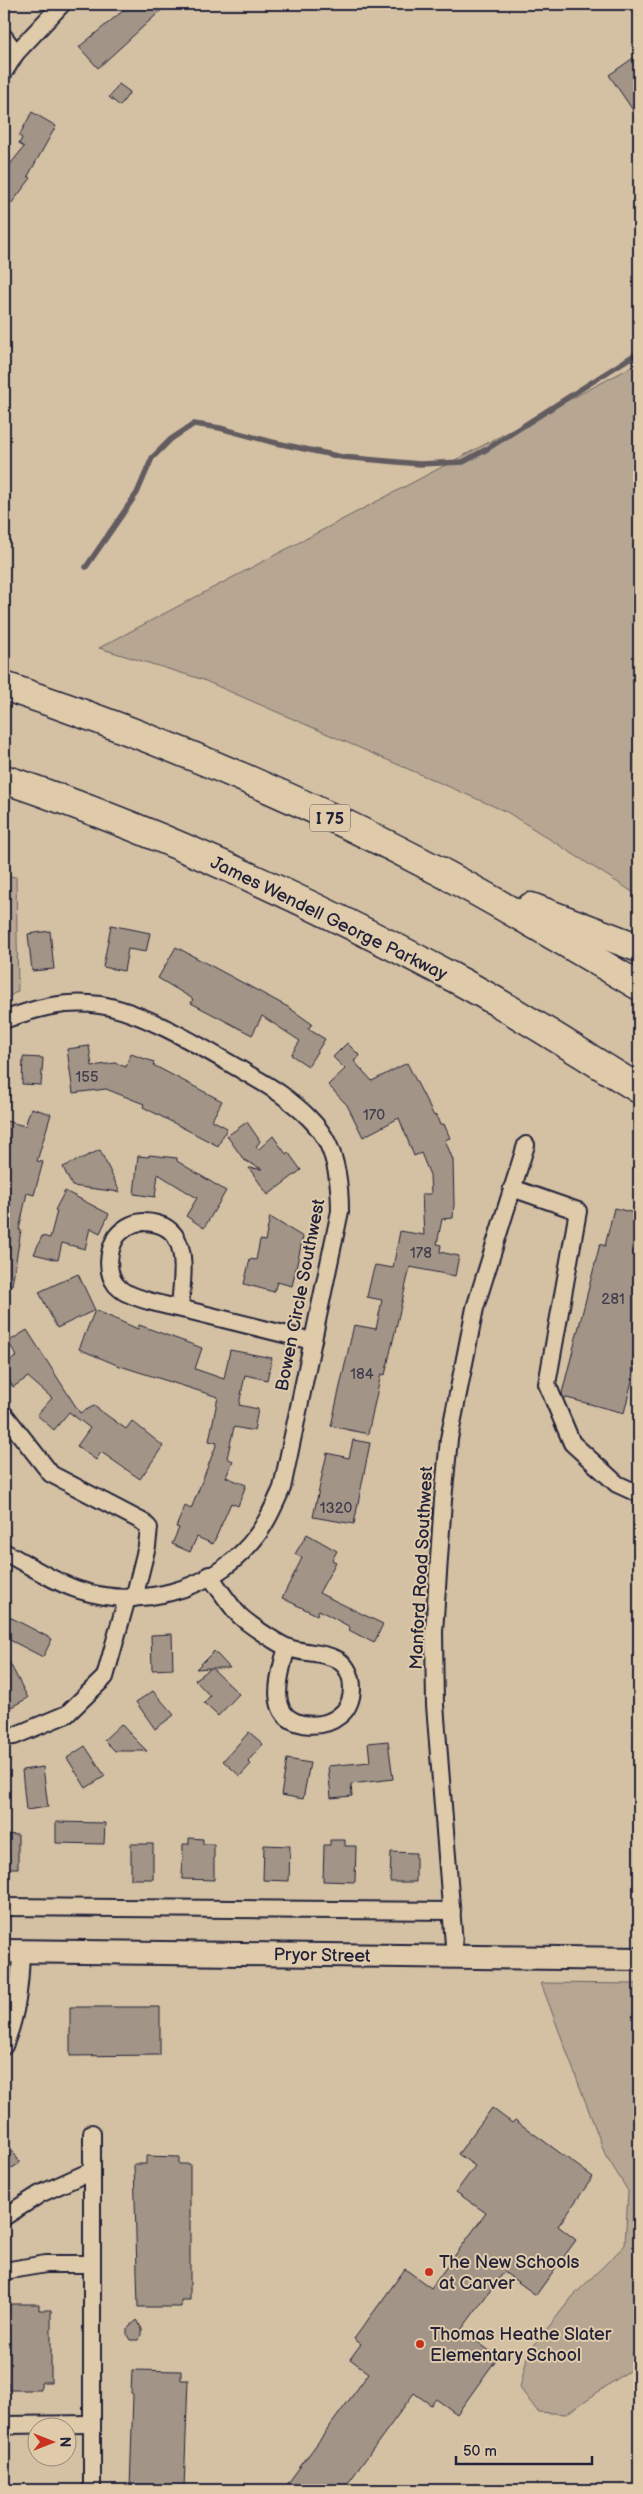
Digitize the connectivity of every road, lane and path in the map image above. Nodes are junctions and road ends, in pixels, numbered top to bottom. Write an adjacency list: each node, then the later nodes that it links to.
1 (62, 4): 3 (street)
2 (4, 37): 3 (street)
3 (16, 53): 4 (street)
4 (4, 72)
5 (4, 686): 7 (highway, I 75)
6 (4, 779): 11 (highway, James Wendell George Parkway)
7 (438, 871): 8 (highway); 9 (highway, I 75)
8 (639, 948)
9 (639, 986)
10 (4, 1020): 15 (street, Bowen Circle Southwest)
11 (639, 1088)
12 (526, 1145): 13 (street, Manford Road Southwest)
13 (512, 1188): 17 (street); 24 (street, Manford Road Southwest)
14 (180, 1308): 14 (street); 15 (street)
15 (312, 1341): 19 (street, Bowen Circle Southwest)
16 (4, 1414): 20 (street)
17 (639, 1494)
18 (4, 1552): 20 (street, Bowen Circle Southwest)
19 (209, 1575): 20 (street, Bowen Circle Southwest); 21 (street)
20 (130, 1598): 22 (street)
21 (287, 1647): 21 (street)
22 (4, 1737)
23 (4, 1907): 24 (street)
24 (452, 1911): 26 (street, Manford Road Southwest)
25 (12, 1951): 26 (main road, Pryor Street); 28 (street)
26 (454, 1957): 27 (main road, Pryor Street)
27 (639, 1959)
28 (4, 2046)
29 (92, 2133): 30 (street)
30 (91, 2171): 31 (street); 32 (street)
31 (4, 2217)
32 (91, 2264): 33 (street); 34 (street)
33 (4, 2271)
34 (91, 2424): 35 (street); 36 (street)
35 (4, 2425)
36 (92, 2490)

